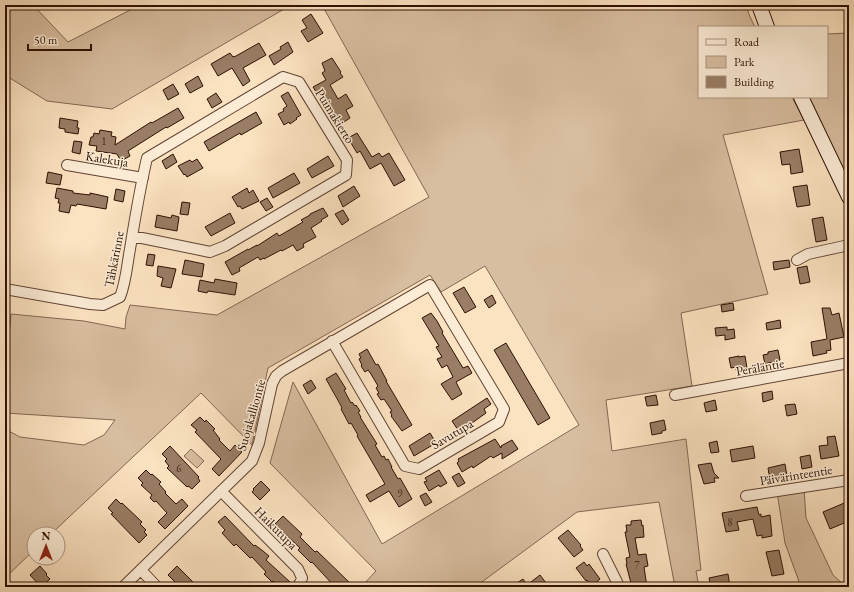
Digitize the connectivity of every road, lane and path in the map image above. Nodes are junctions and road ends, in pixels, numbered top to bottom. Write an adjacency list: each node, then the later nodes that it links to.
1 (759, 5): 2 (street)
2 (767, 26)
3 (800, 98): 7 (street)
4 (147, 158): 6 (street, Tähkärinne); 8 (street, Puimakierto)
5 (67, 165): 6 (street, Kalekuja)
6 (143, 178): 8 (street, Tähkärinne)
7 (849, 197)
8 (132, 238): 12 (street, Tähkärinne)
9 (849, 244): 10 (street)
10 (798, 260)
11 (430, 284): 13 (street, Suojakalliontie); 13 (street, Savutupa)
12 (5, 289)
13 (332, 341): 17 (street, Suojakalliontie)
14 (849, 364): 15 (street, Peräläntie)
15 (675, 395)
16 (849, 480): 18 (street, Päivärinteentie)
17 (221, 491): 20 (street, Suojakalliontie); 23 (street, Haikutupa)
18 (746, 496)
19 (603, 554): 24 (street)
20 (141, 570): 21 (street, Suojakalliontie); 22 (street)
21 (123, 587)
22 (157, 587)
23 (298, 587)
24 (618, 587)

